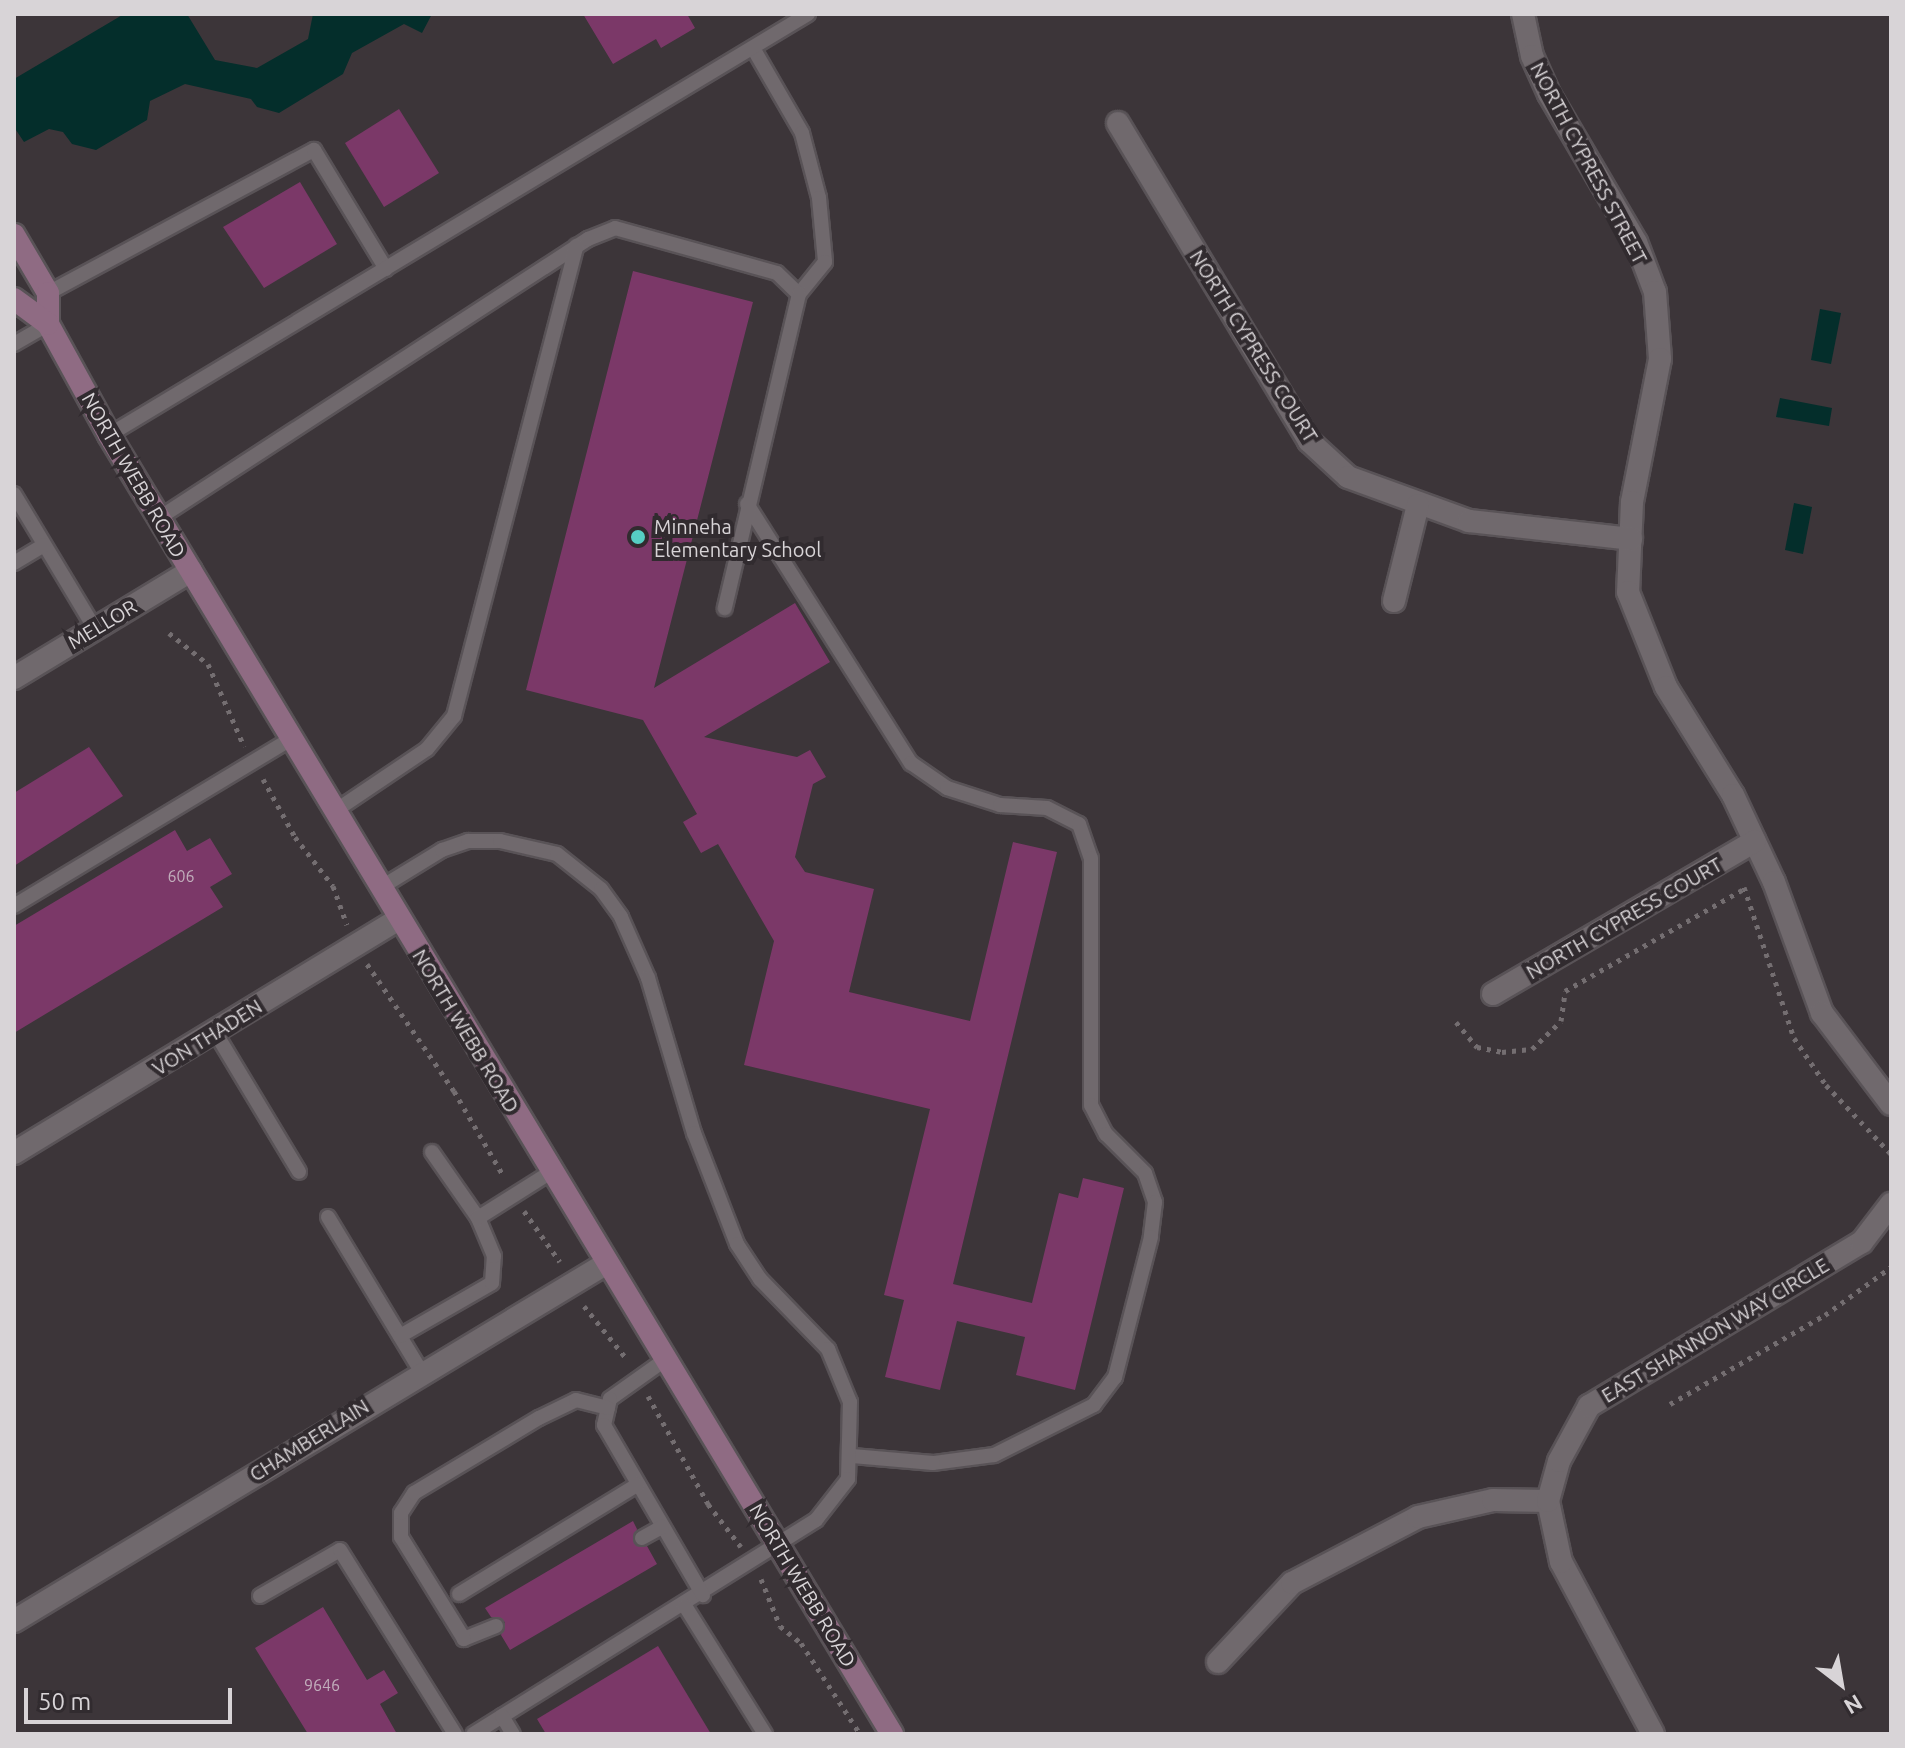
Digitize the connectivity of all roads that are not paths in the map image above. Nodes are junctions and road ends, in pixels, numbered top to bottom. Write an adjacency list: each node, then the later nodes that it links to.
1 (808, 14): 3 (lane)
2 (1523, 14): 18 (street, NORTH CYPRESS STREET)
3 (753, 48): 7 (lane); 9 (lane)
4 (1118, 123): 16 (street, NORTH CYPRESS COURT)
5 (14, 235): 8 (main road)
6 (576, 246): 9 (lane); 17 (lane); 27 (lane)
7 (386, 269): 8 (lane); 13 (lane)
8 (48, 293): 11 (main road, NORTH WEBB ROAD)
9 (799, 294): 15 (lane)
10 (14, 299): 11 (main road, NORTH WEBB ROAD)
11 (48, 324): 12 (lane); 13 (main road, NORTH WEBB ROAD)
12 (14, 344)
13 (109, 435): 17 (main road, NORTH WEBB ROAD)
14 (14, 494): 19 (lane)
15 (747, 504): 23 (lane); 47 (lane)
16 (1418, 505): 18 (street, NORTH CYPRESS COURT); 22 (street)
17 (159, 518): 21 (main road, NORTH WEBB ROAD)
18 (1631, 539): 28 (street, NORTH CYPRESS STREET)
19 (44, 545): 20 (lane); 24 (lane)
20 (14, 563)
21 (191, 571): 24 (street, MELLOR); 26 (main road, NORTH WEBB ROAD)
22 (1394, 601)
23 (725, 608)
24 (95, 629): 25 (street, MELLOR)
25 (14, 678)
26 (291, 739): 27 (main road, NORTH WEBB ROAD); 30 (lane)
27 (335, 811): 29 (main road, NORTH WEBB ROAD)
28 (1755, 841): 32 (street, NORTH CYPRESS COURT); 34 (street, NORTH CYPRESS STREET)
29 (380, 888): 31 (main road, NORTH WEBB ROAD); 47 (lane)
30 (14, 906)
31 (399, 919): 33 (street, VON THADEN); 38 (main road, NORTH WEBB ROAD)
32 (1493, 994)
33 (215, 1032): 36 (street, VON THADEN); 37 (lane)
34 (1891, 1104)
35 (432, 1152): 41 (lane)
36 (14, 1153)
37 (299, 1172)
38 (551, 1172): 41 (lane); 42 (main road, NORTH WEBB ROAD)
39 (1891, 1204): 49 (street, EAST SHANNON WAY CIRCLE)
40 (328, 1217): 43 (lane)
41 (478, 1218): 43 (lane)
42 (607, 1263): 44 (main road, NORTH WEBB ROAD); 45 (street, CHAMBERLAIN)
43 (400, 1336): 45 (lane)
44 (666, 1359): 46 (lane); 52 (main road, NORTH WEBB ROAD)
45 (421, 1371): 57 (street, CHAMBERLAIN)
46 (608, 1408): 48 (lane); 58 (lane)
47 (852, 1456): 52 (lane)
48 (637, 1485): 50 (lane); 53 (lane)
49 (1548, 1501): 59 (street); 66 (street, EAST SHANNON WAY CIRCLE)
50 (662, 1527): 51 (lane); 54 (lane)
51 (642, 1538)
52 (781, 1547): 54 (lane); 65 (main road, NORTH WEBB ROAD)
53 (459, 1594)
54 (703, 1595): 56 (lane)
55 (260, 1596): 61 (lane)
56 (685, 1606): 60 (lane); 64 (lane)
57 (17, 1613)
58 (496, 1626)
59 (1218, 1662)
60 (502, 1716): 62 (lane); 63 (lane)
61 (455, 1734)
62 (473, 1734)
63 (513, 1734)
64 (765, 1734)
65 (892, 1734)
66 (1653, 1734)

